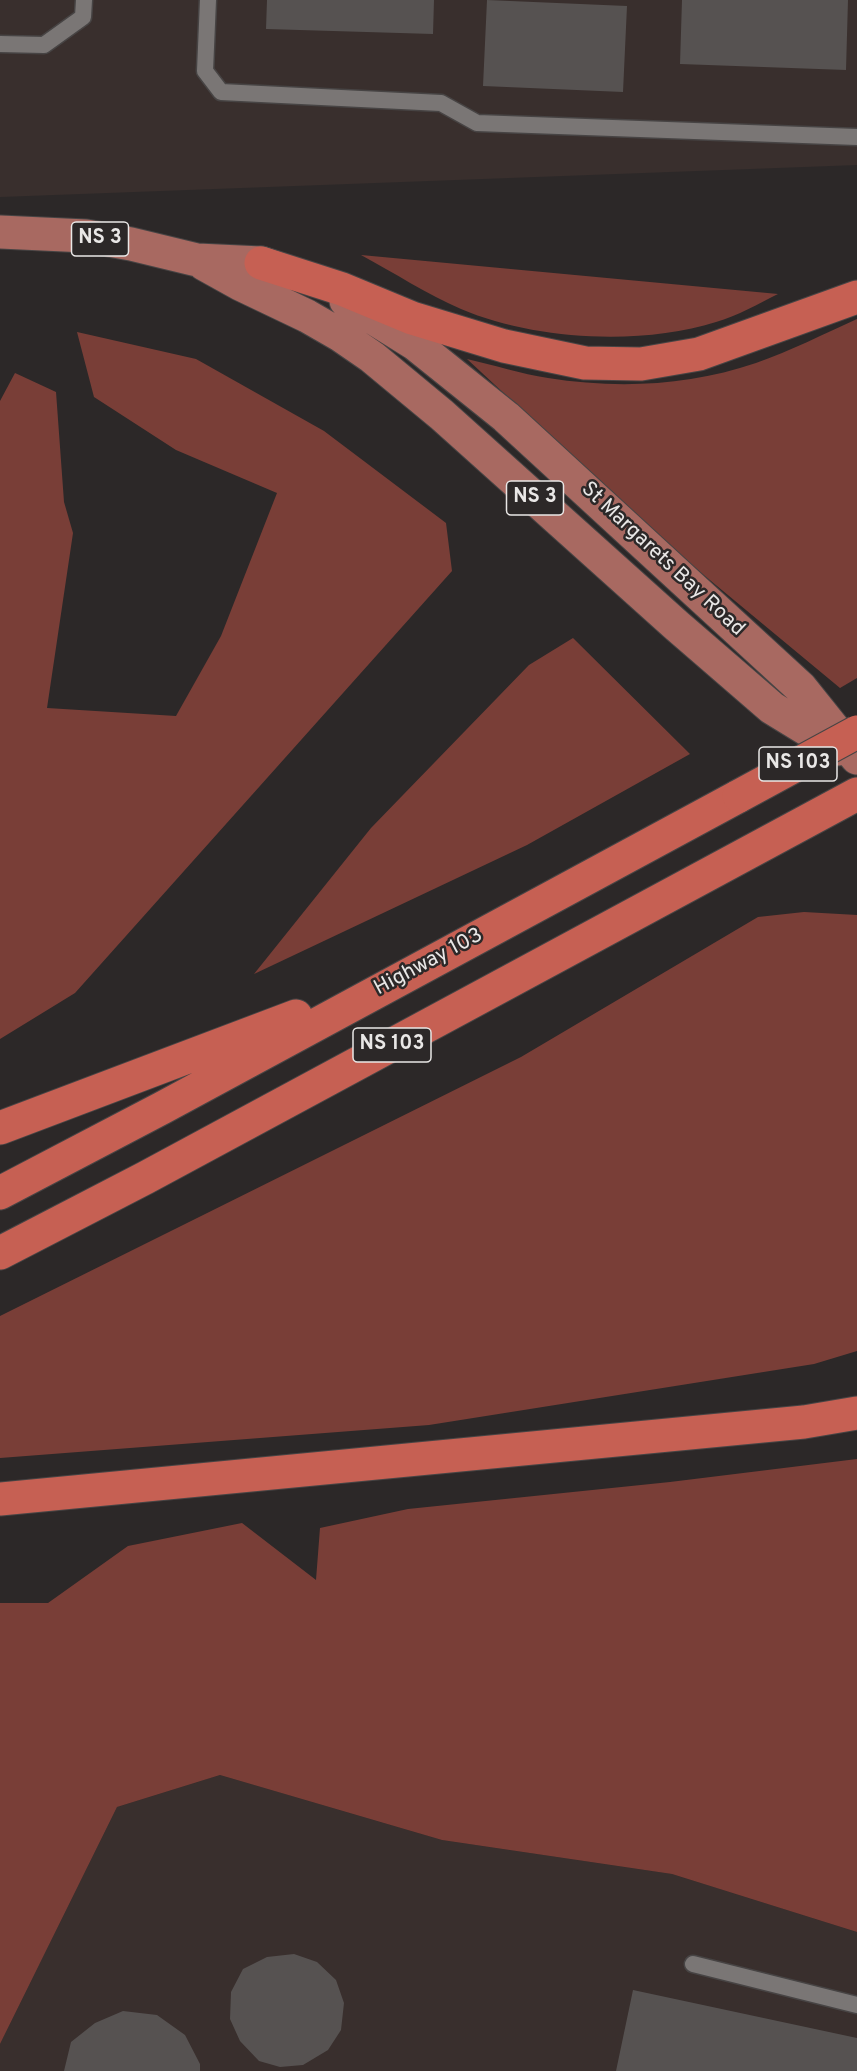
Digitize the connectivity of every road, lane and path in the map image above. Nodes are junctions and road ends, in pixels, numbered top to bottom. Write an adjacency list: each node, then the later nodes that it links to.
1 (84, 0): 3 (lane)
2 (208, 0): 4 (lane)
3 (0, 44)
4 (857, 137)
5 (0, 232): 6 (main road, St Margarets Bay Road / NS 3)
6 (197, 260): 7 (main road, St Margarets Bay Road / NS 3); 10 (main road, St Margarets Bay Road / NS 3)
7 (261, 263): 8 (highway); 10 (main road, St Margarets Bay Road / NS 3)
8 (857, 297)
9 (857, 732): 12 (highway, Highway 103 / NS 103, bridge)
10 (857, 759)
11 (857, 794): 15 (highway, NS 103)
12 (482, 935): 13 (highway); 14 (highway, Highway 103 / NS 103)
13 (0, 1128)
14 (0, 1193)
15 (0, 1253)
16 (857, 1413): 17 (highway)
17 (0, 1499)
18 (693, 1964): 19 (lane)
19 (857, 2005)

